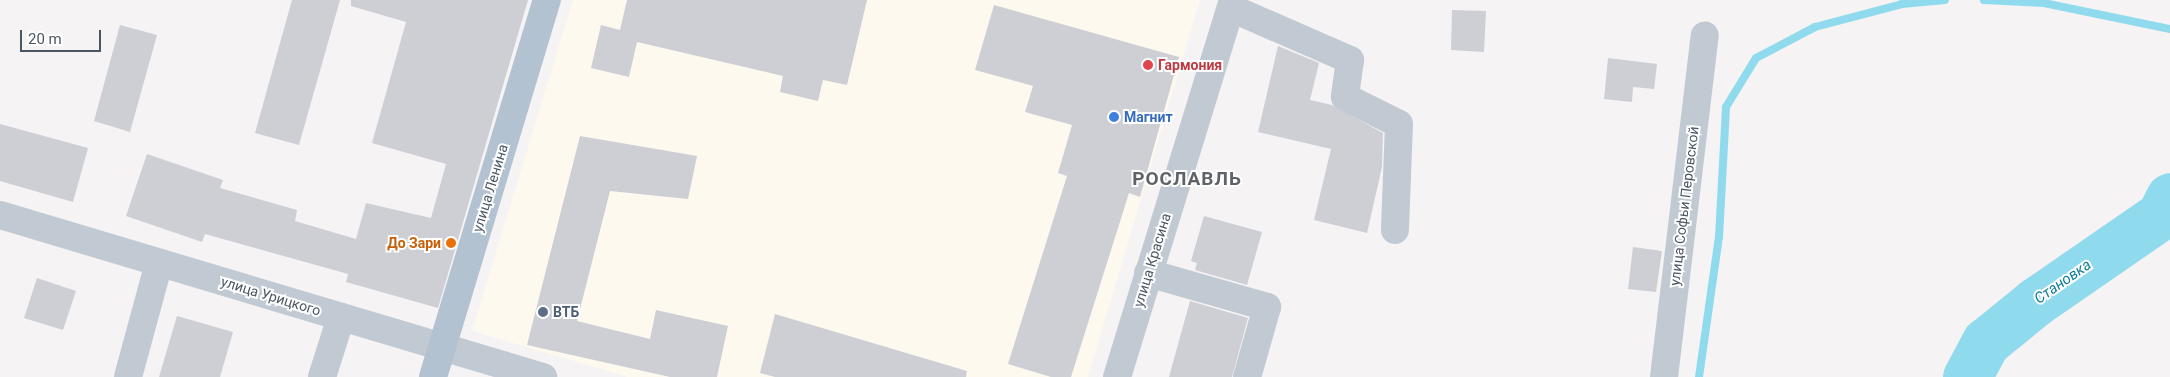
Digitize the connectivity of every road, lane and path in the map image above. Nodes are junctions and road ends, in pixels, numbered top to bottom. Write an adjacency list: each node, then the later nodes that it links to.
1 (547, 0): 9 (main road, улица Ленина)
2 (1232, 4): 5 (street); 7 (street, улица Красина)
3 (1705, 35): 16 (street, улица Софьи Перовской)
4 (0, 215): 6 (street, улица Урицкого)
5 (1395, 230)
6 (159, 263): 8 (street, улица Урицкого); 10 (street)
7 (1148, 273): 14 (street, улица Красина); 15 (street)
8 (342, 317): 9 (street, улица Урицкого); 11 (street)
9 (442, 347): 12 (main road, улица Ленина); 13 (street, улица Урицкого)
10 (128, 377)
11 (322, 377)
12 (434, 377)
13 (543, 377)
14 (1117, 377)
15 (1247, 377)
16 (1664, 377)

